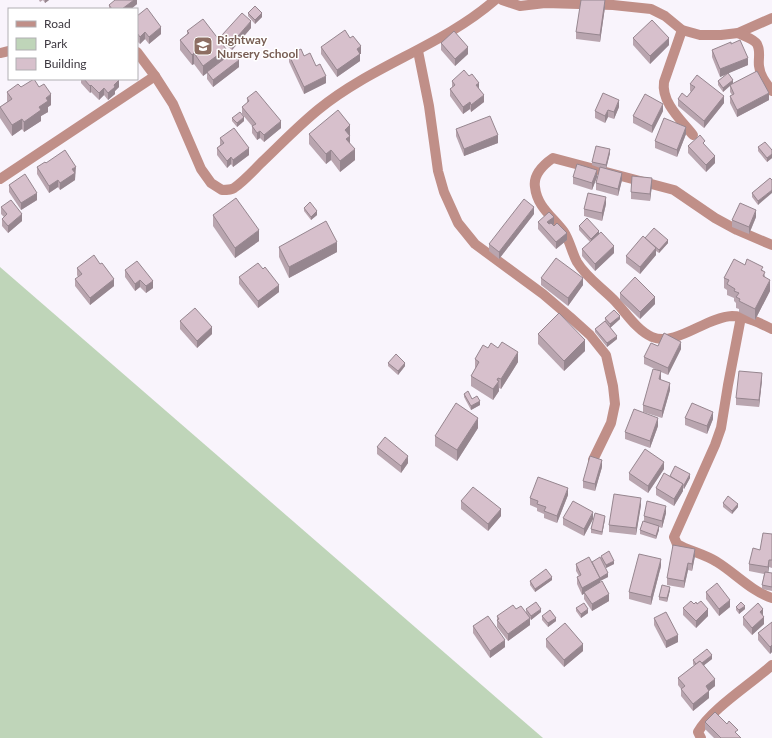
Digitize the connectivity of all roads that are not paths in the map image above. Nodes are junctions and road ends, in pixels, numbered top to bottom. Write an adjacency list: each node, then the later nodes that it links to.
1 (495, 0): 6 (street)
2 (502, 0): 4 (street)
3 (772, 18): 5 (street)
4 (682, 30): 5 (street); 10 (street)
5 (738, 33): 9 (street)
6 (418, 50): 8 (street); 15 (street)
7 (138, 53): 8 (street)
8 (155, 76): 11 (street)
9 (772, 91)
10 (693, 135)
11 (0, 179)
12 (772, 245): 13 (street)
13 (741, 317): 14 (street); 16 (street)
14 (772, 329)
15 (593, 460)
16 (772, 598)
17 (772, 665): 18 (street)
18 (697, 736)

